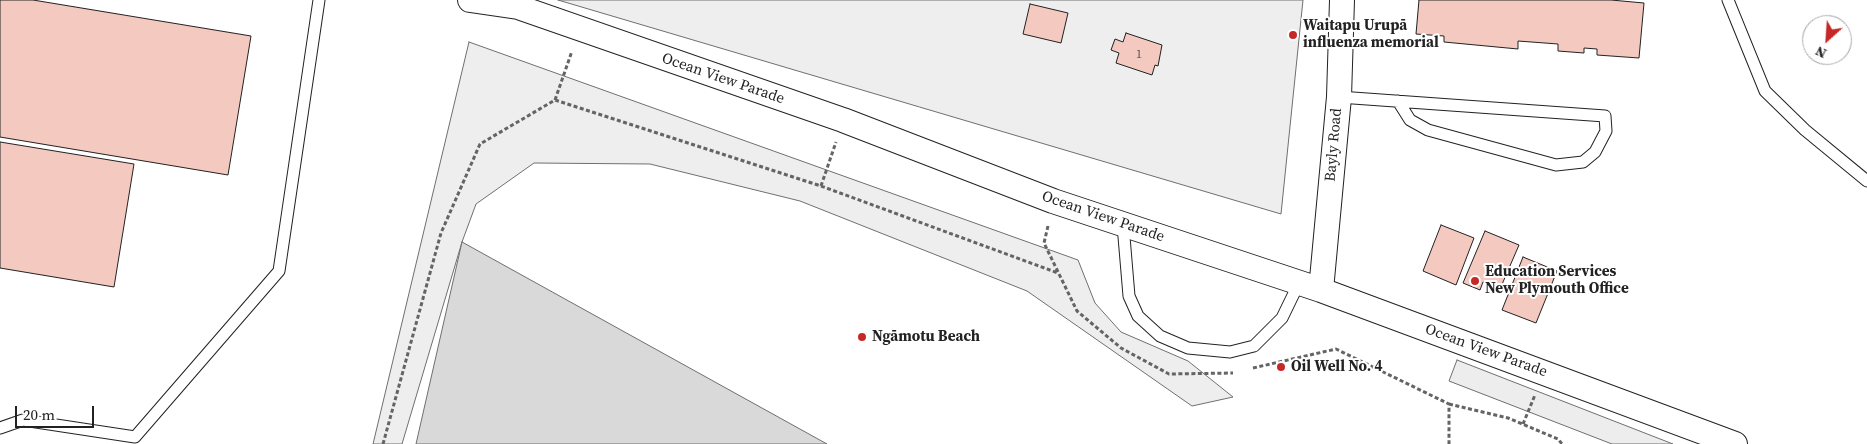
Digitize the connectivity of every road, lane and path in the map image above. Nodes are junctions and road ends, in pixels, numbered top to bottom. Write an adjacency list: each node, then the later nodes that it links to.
1 (319, 0): 16 (lane)
2 (470, 0): 5 (street, Ocean View Parade)
3 (1342, 0): 6 (street, Bayly Road)
4 (1728, 0): 10 (lane)
5 (579, 30): 7 (path); 9 (street, Ocean View Parade)
6 (1339, 97): 8 (lane); 14 (street, Bayly Road)
7 (555, 100): 11 (path); 17 (path)
8 (1398, 101): 8 (lane)
9 (843, 120): 11 (path); 12 (street, Ocean View Parade)
10 (1867, 181)
11 (821, 186): 13 (path)
12 (1124, 225): 14 (street, Ocean View Parade); 14 (lane)
13 (1058, 273)
14 (1310, 287): 19 (street, Ocean View Parade)
15 (1449, 404): 18 (path)
16 (0, 428)
17 (383, 444)
18 (1562, 444)
19 (1735, 444)

